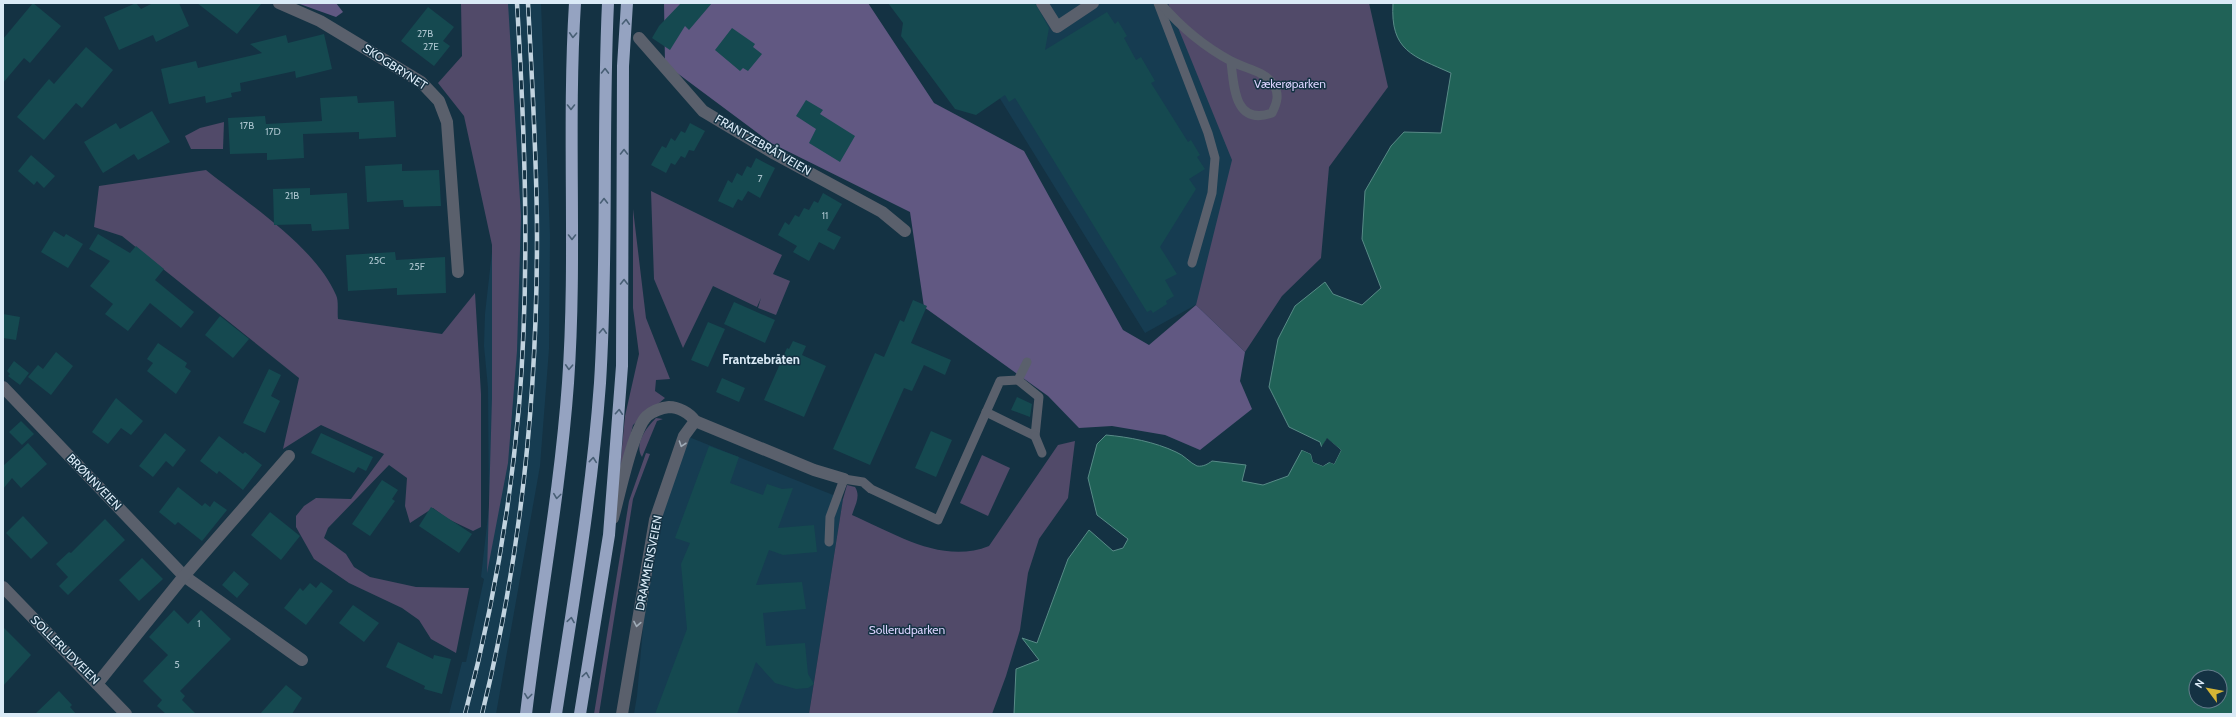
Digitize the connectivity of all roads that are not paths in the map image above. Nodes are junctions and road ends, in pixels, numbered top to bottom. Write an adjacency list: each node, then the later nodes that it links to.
1 (279, 3): 12 (street, SKOGBRYNET)
2 (575, 3): 29 (highway, one-way to 29)
3 (608, 3): 30 (highway, one-way to 3)
4 (627, 3): 22 (highway, one-way to 4)
5 (1042, 3): 6 (street)
6 (1093, 3)
7 (1159, 3): 9 (lane); 11 (lane)
8 (639, 38): 10 (street, FRANTZEBRÅTVEIEN)
9 (1231, 62): 9 (lane)
10 (905, 230)
11 (1192, 263)
12 (458, 272)
13 (1027, 362): 14 (lane)
14 (1018, 380): 16 (lane); 18 (lane)
15 (3, 388): 24 (street, BRØNNVEIEN)
16 (986, 412): 18 (lane); 21 (lane)
17 (695, 421): 21 (street); 22 (street); 32 (street, DRAMMENSVEIEN, one-way to 32)
18 (1035, 436): 19 (lane)
19 (1042, 453)
20 (289, 456): 24 (street)
21 (844, 479): 23 (lane)
22 (608, 534): 31 (highway, one-way to 22)
23 (829, 542)
24 (184, 576): 26 (street, BRØNNVEIEN); 27 (street)
25 (3, 587): 27 (street, SOLLERUDVEIEN)
26 (302, 660)
27 (98, 684): 28 (street, SOLLERUDVEIEN)
28 (126, 714)
29 (526, 714)
30 (556, 714)
31 (580, 714)
32 (622, 714)

